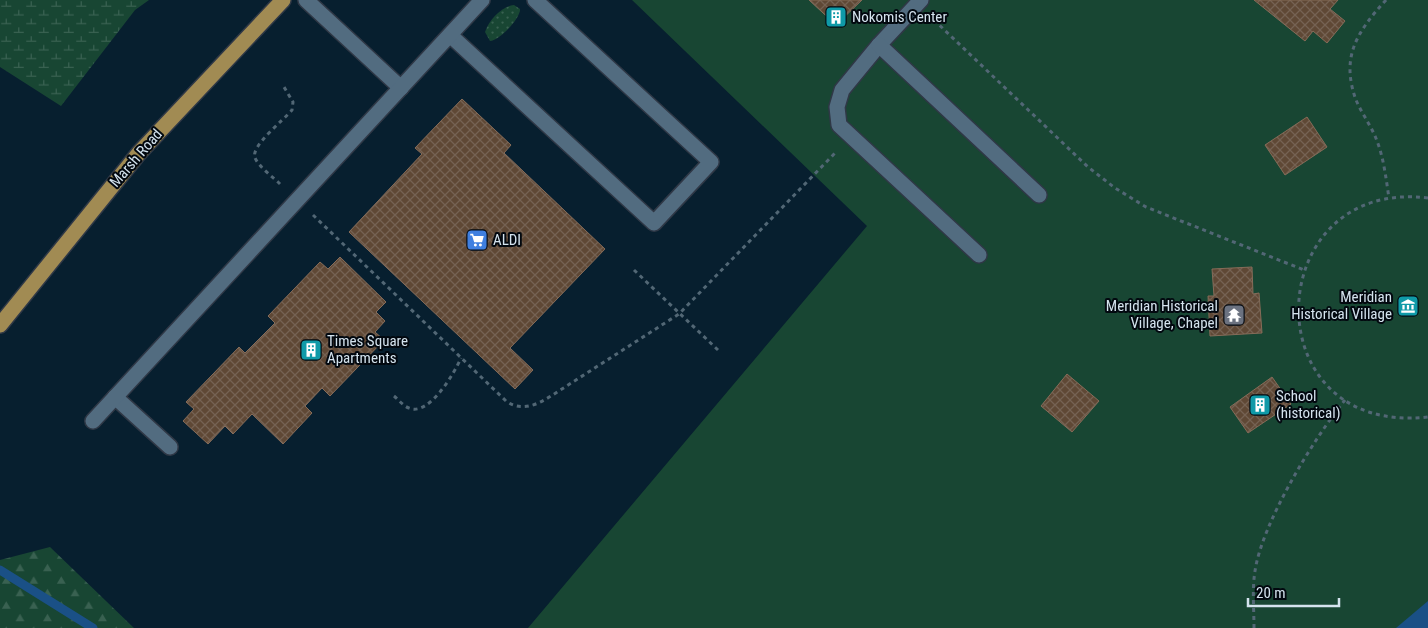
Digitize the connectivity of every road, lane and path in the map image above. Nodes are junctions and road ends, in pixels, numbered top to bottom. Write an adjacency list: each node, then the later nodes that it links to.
1 (283, 0): 21 (main road, Marsh Road)
2 (306, 0): 10 (lane)
3 (482, 0): 7 (lane)
4 (535, 0): 7 (lane)
5 (1386, 0): 14 (path)
6 (919, 2): 8 (lane); 19 (path)
7 (450, 35): 10 (lane)
8 (879, 45): 11 (lane); 13 (lane)
9 (284, 87): 12 (path)
10 (401, 88): 25 (lane)
11 (851, 136): 17 (lane); 20 (path)
12 (284, 188)
13 (1039, 195)
14 (1389, 198): 15 (path); 19 (path)
15 (1428, 198)
16 (311, 213): 23 (path)
17 (979, 255)
18 (634, 270): 20 (path)
19 (1304, 270): 26 (path)
20 (679, 314): 22 (path); 23 (path)
21 (0, 325)
22 (718, 350)
23 (461, 358): 24 (path)
24 (394, 396)
25 (115, 397): 28 (lane); 29 (lane)
26 (1345, 399): 27 (path); 30 (path)
27 (1428, 417)
28 (93, 421)
29 (170, 447)
30 (1254, 628)

